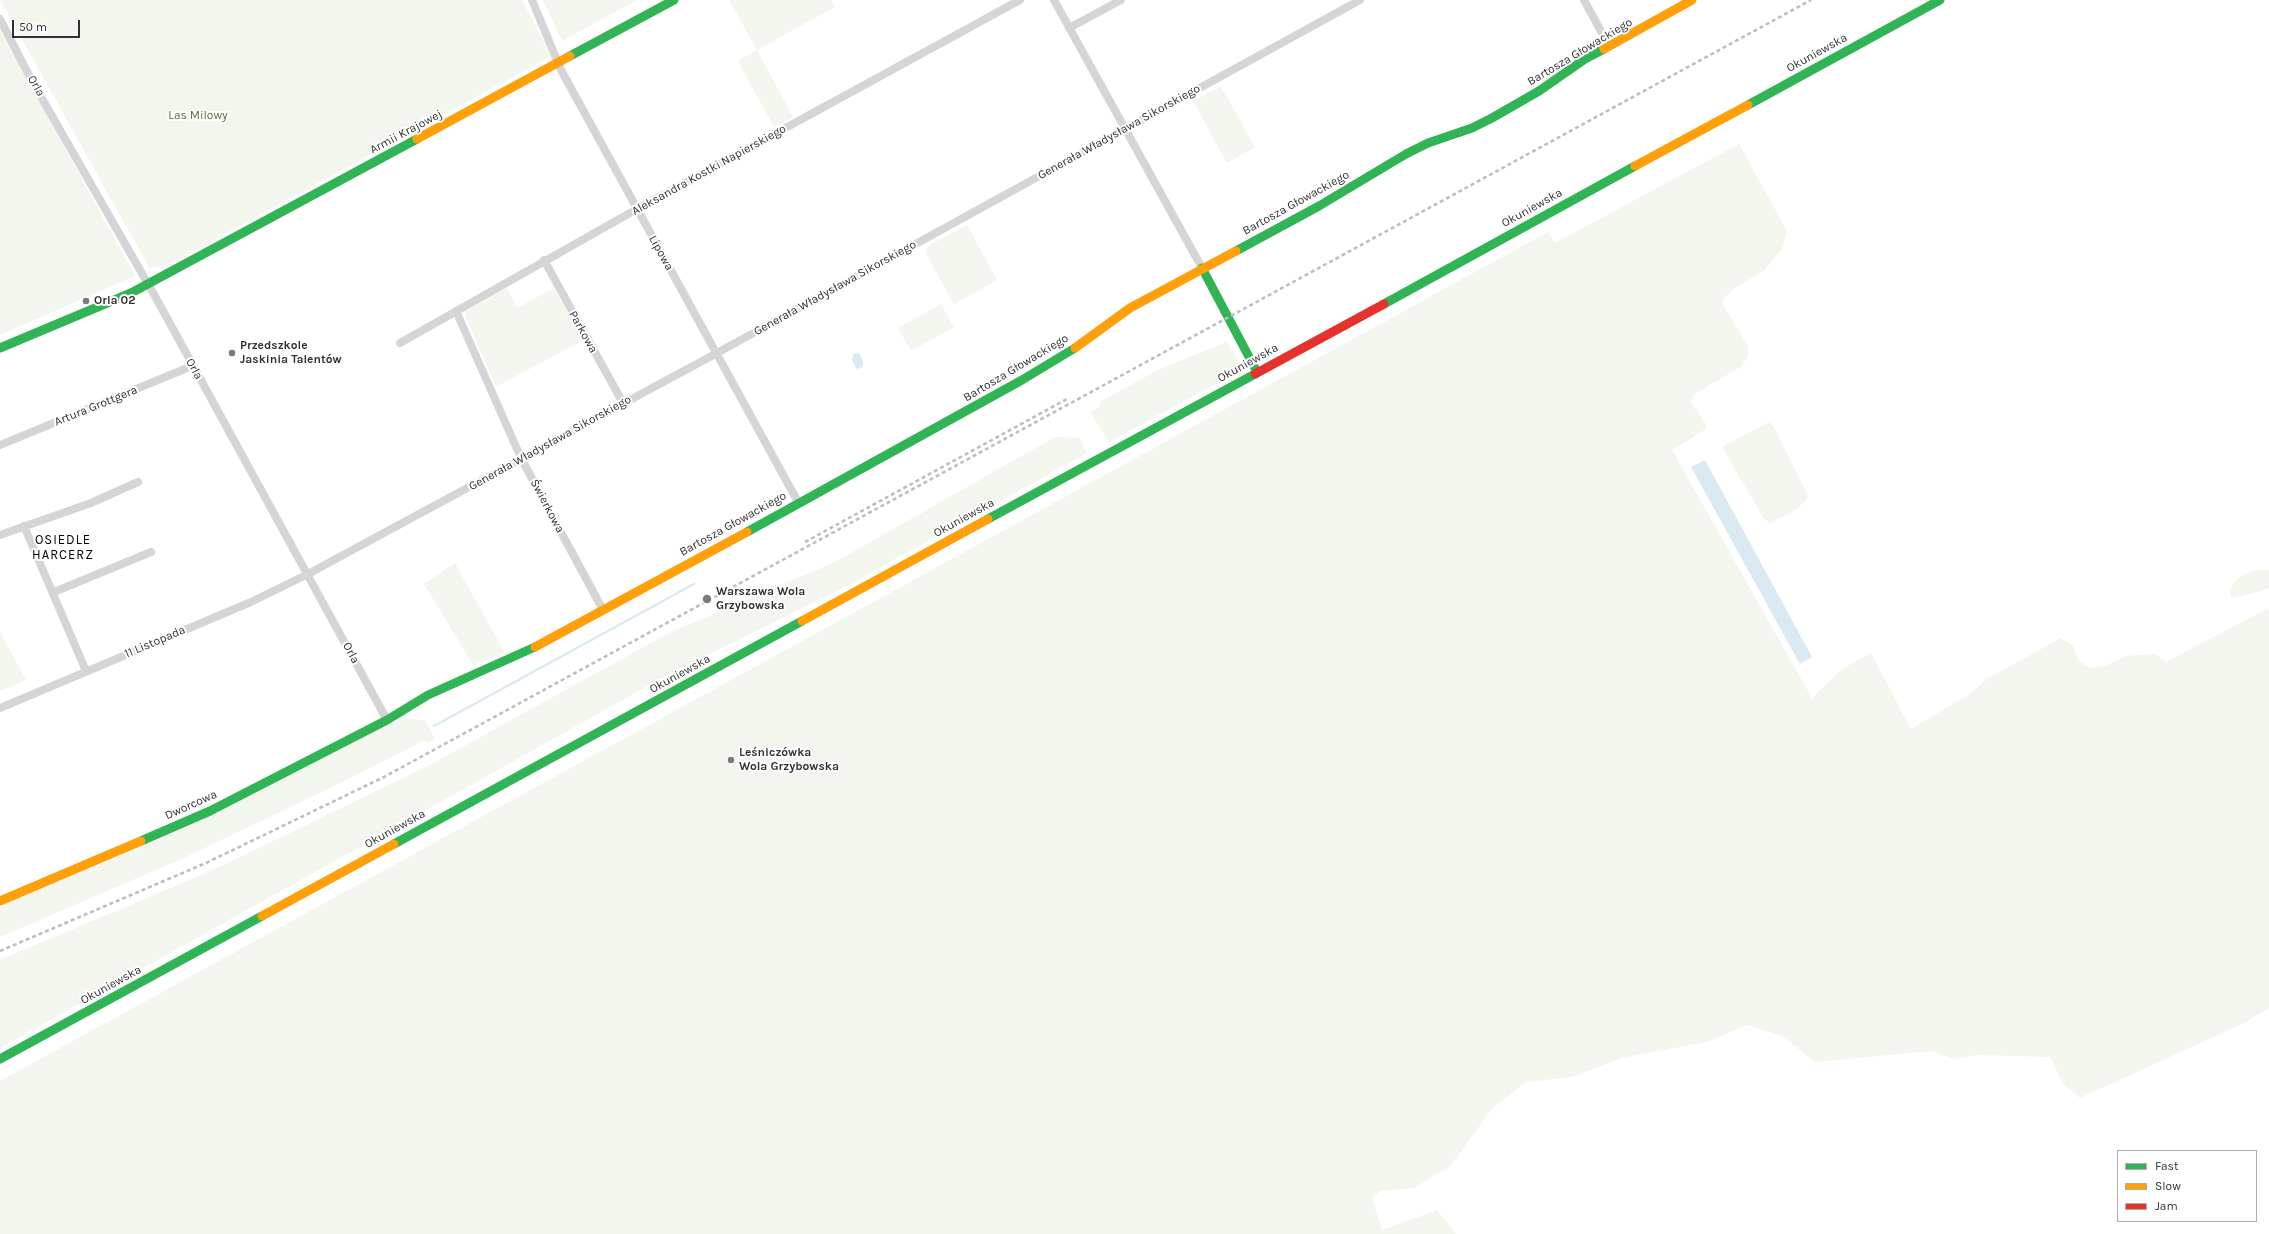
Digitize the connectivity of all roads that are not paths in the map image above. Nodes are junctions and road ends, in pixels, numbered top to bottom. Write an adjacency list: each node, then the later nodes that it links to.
1 (532, 0): 13 (street, Lipowa)
2 (674, 0): 13 (street, Armii Krajowej)
3 (1020, 0): 15 (street, Aleksandra Kostki Napierskiego)
4 (1054, 0): 11 (street)
5 (1121, 0): 11 (street)
6 (1360, 0): 14 (street, Generała Władysława Sikorskiego)
7 (1584, 0): 12 (street)
8 (1692, 0): 12 (street, Bartosza Głowackiego)
9 (1940, 0): 24 (street, Okuniewska)
10 (0, 19): 18 (street, Orla)
11 (1070, 28): 14 (street)
12 (1609, 46): 17 (street, Bartosza Głowackiego)
13 (558, 62): 15 (street, Lipowa); 18 (street, Armii Krajowej)
14 (1124, 128): 17 (street); 22 (street, Generała Władysława Sikorskiego)
15 (637, 209): 16 (street, Aleksandra Kostki Napierskiego); 22 (street, Lipowa)
16 (544, 260): 19 (street, Aleksandra Kostki Napierskiego); 25 (street, Parkowa)
17 (1202, 268): 24 (street); 29 (street, Bartosza Głowackiego)
18 (148, 284): 21 (street, Armii Krajowej); 23 (street, Orla)
19 (456, 311): 20 (street, Aleksandra Kostki Napierskiego); 27 (street, Świerkowa)
20 (400, 344)
21 (0, 348)
22 (717, 353): 25 (street, Generała Władysława Sikorskiego); 29 (street, Lipowa)
23 (192, 366): 26 (street, Artura Grottgera); 33 (street, Orla)
24 (1257, 372): 40 (street, Okuniewska)
25 (623, 403): 27 (street, Generała Władysława Sikorskiego)
26 (0, 445)
27 (521, 458): 33 (street, Generała Władysława Sikorskiego); 35 (street, Świerkowa)
28 (138, 482): 30 (street)
29 (798, 502): 35 (street, Bartosza Głowackiego)
30 (24, 526): 31 (street); 34 (street)
31 (0, 535)
32 (151, 552): 34 (street)
33 (308, 574): 36 (street, 11 Listopada); 38 (street, Orla)
34 (54, 592): 36 (street)
35 (603, 610): 38 (street, Bartosza Głowackiego)
36 (86, 671): 37 (street, 11 Listopada)
37 (0, 708)
38 (387, 720): 39 (street, Dworcowa)
39 (0, 901)
40 (0, 1059)

